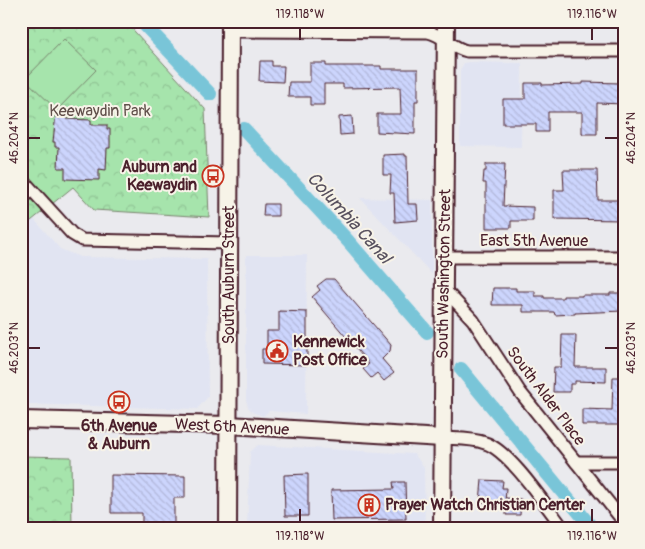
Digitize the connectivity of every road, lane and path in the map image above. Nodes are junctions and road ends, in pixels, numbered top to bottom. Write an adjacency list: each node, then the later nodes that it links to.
1 (446, 21): 3 (street, South Washington Street)
2 (230, 26): 3 (street); 6 (street, South Auburn Street)
3 (446, 41): 4 (street); 7 (street, South Washington Street)
4 (624, 51)
5 (21, 178): 6 (street)
6 (229, 243): 11 (street, South Auburn Street)
7 (444, 257): 8 (street, East 5th Avenue); 9 (street, South Washington Street)
8 (624, 257)
9 (444, 289): 12 (street, South Washington Street); 13 (street, South Alder Place)
10 (21, 420): 11 (street, West 6th Avenue)
11 (229, 425): 12 (street, West 6th Avenue); 16 (street, South Auburn Street)
12 (442, 438): 17 (street, South Washington Street); 18 (street)
13 (576, 462): 14 (street); 15 (street, South Alder Place)
14 (624, 462)
15 (624, 522)
16 (228, 528)
17 (442, 528)
18 (563, 528)

